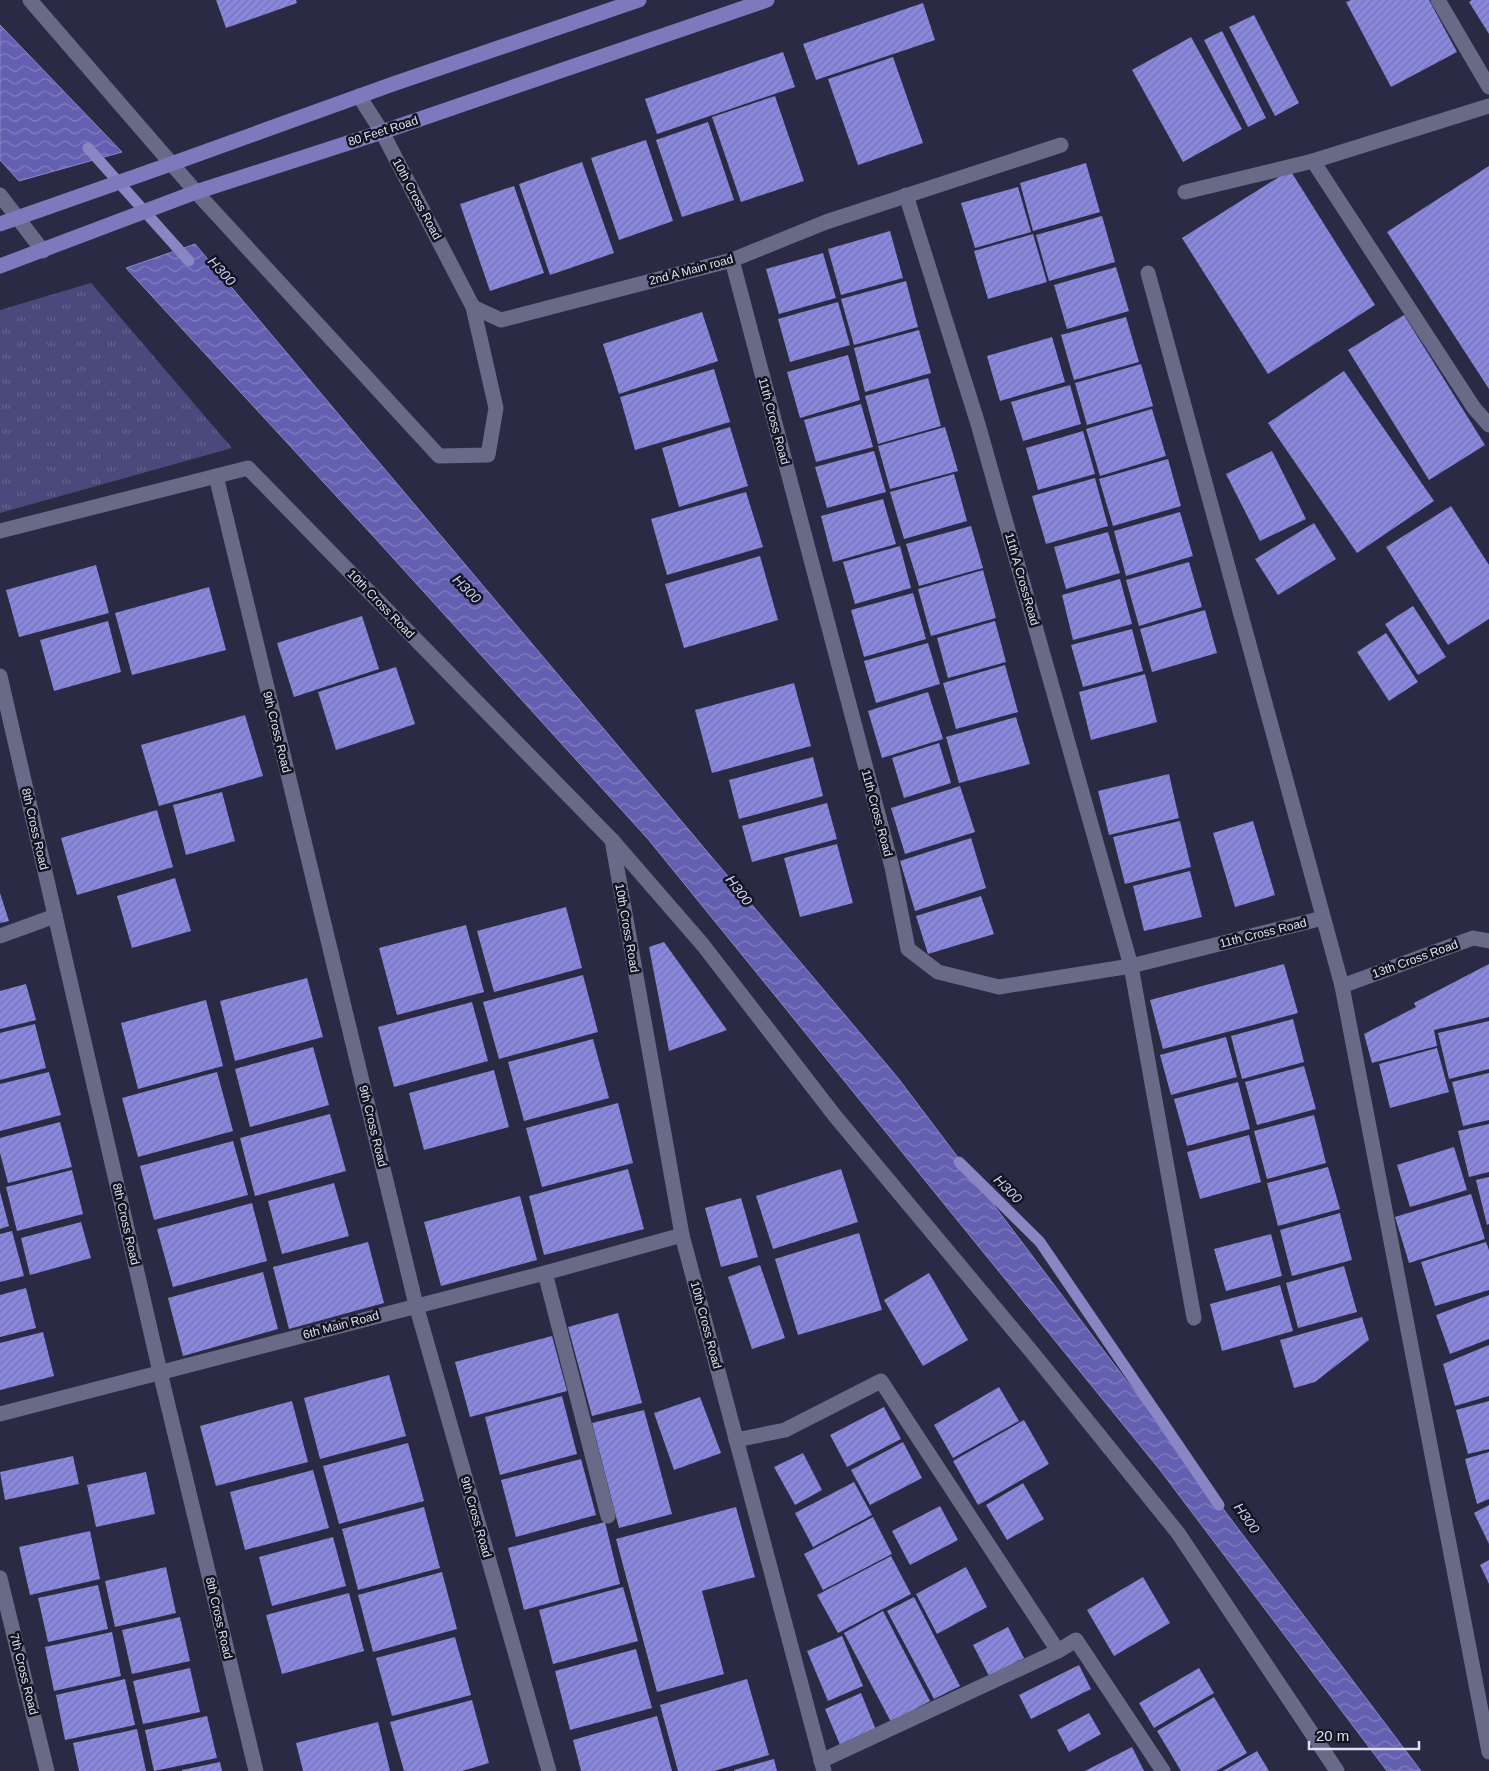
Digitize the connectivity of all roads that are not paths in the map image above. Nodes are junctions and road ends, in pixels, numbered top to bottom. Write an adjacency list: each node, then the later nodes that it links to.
1 (30, 0): 11 (street)
2 (639, 0): 6 (main road)
3 (767, 0): 8 (main road, 80 Feet Road)
4 (1438, 0): 5 (street)
5 (1489, 87)
6 (359, 96): 8 (street, 10th Cross Road); 11 (main road)
7 (1489, 106): 10 (street)
8 (382, 132): 12 (main road, 80 Feet Road); 22 (street, 10th Cross Road)
9 (1061, 144): 15 (street, 2nd A Main road)
10 (1314, 161): 13 (street); 23 (street)
11 (172, 164): 12 (street); 16 (main road)
12 (196, 192): 18 (main road, 80 Feet Road); 22 (street, 10th Cross Road)
13 (1185, 192)
14 (0, 195): 16 (street)
15 (906, 195): 19 (street, 2nd A Main road); 32 (street, 11th A CrossRoad)
16 (19, 218): 17 (main road); 18 (street)
17 (0, 224)
18 (43, 250): 20 (main road, 80 Feet Road)
19 (732, 260): 22 (street, 2nd A Main road); 32 (street, 11th Cross Road)
20 (0, 266)
21 (1148, 273): 29 (street)
22 (473, 307)
23 (1489, 425)
24 (216, 476): 25 (street, 10th Cross Road); 27 (street, 10th Cross Road); 36 (street, 9th Cross Road)
25 (0, 531)
26 (1, 681): 28 (street, 8th Cross Road)
27 (612, 840): 34 (street, 10th Cross Road); 50 (street)
28 (55, 916): 30 (street); 38 (street, 8th Cross Road)
29 (1323, 918): 32 (street, 11th Cross Road); 33 (street)
30 (0, 936)
31 (1489, 941): 33 (street, 13th Cross Road)
32 (1131, 966): 37 (street, 11th A CrossRoad)
33 (1342, 986): 44 (street)
34 (682, 1234): 35 (street, 6th Main Road); 40 (street, 10th Cross Road)
35 (545, 1272): 36 (street, 6th Main Road); 41 (street)
36 (416, 1305): 38 (street, 6th Main Road); 48 (street, 9th Cross Road)
37 (1194, 1318)
38 (160, 1372): 39 (street, 6th Main Road); 47 (street, 8th Cross Road)
39 (0, 1414)
40 (736, 1440): 43 (street); 45 (street, 10th Cross Road)
41 (608, 1516)
42 (0, 1578): 46 (street, 7th Cross Road)
43 (1058, 1651): 45 (street); 49 (street)
44 (1489, 1752)
45 (823, 1766)
46 (47, 1771)
47 (256, 1771)
48 (548, 1771)
49 (1163, 1771)
50 (1337, 1771)

